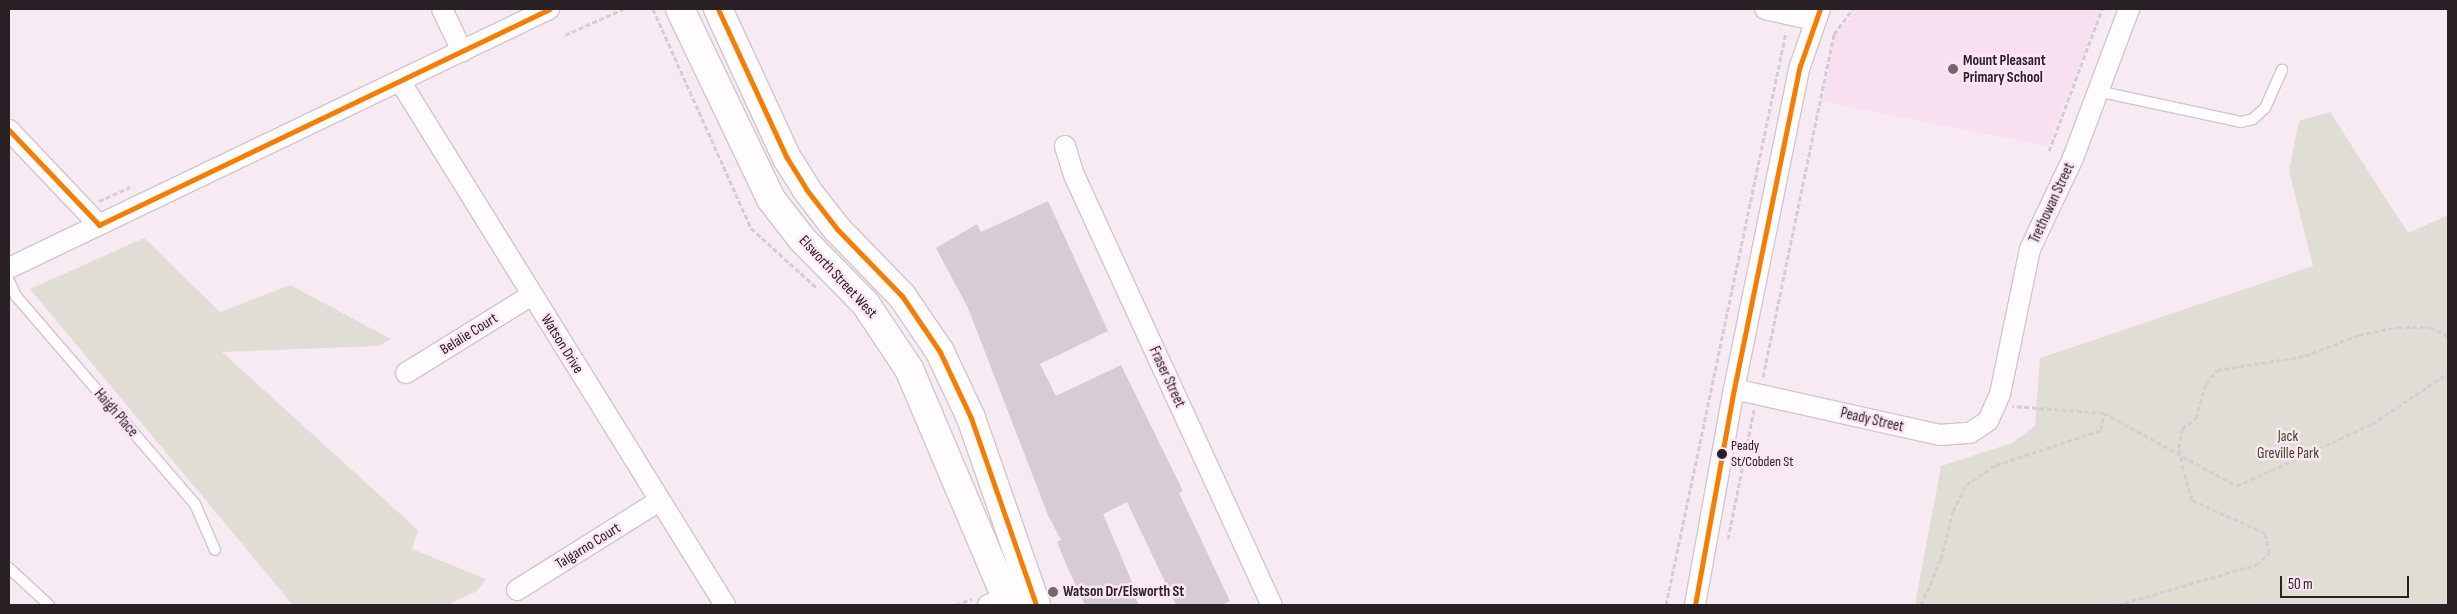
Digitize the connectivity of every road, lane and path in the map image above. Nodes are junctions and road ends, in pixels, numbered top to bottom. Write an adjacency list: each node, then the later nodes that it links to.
1 (442, 9): 14 (street)
2 (549, 9): 14 (street)
3 (623, 9): 13 (path)
4 (653, 9): 24 (path)
5 (680, 9): 40 (street, Elsworth Street West)
6 (718, 9): 39 (street)
7 (1765, 9): 12 (street)
8 (1854, 9): 30 (path)
9 (2102, 9): 20 (path)
10 (2129, 9): 17 (street, Trethowan Street)
11 (1817, 14): 12 (street); 29 (street)
12 (1793, 15): 45 (path)
13 (565, 35)
14 (462, 51): 16 (street)
15 (2282, 70): 17 (lane)
16 (400, 81): 21 (street); 25 (street, Watson Drive)
17 (2097, 91): 31 (street, Trethowan Street)
18 (9, 130): 21 (street)
19 (1065, 146): 44 (street, Fraser Street)
20 (2049, 152)
21 (100, 225): 22 (street)
22 (9, 268)
23 (9, 281): 36 (lane, Haigh Place)
24 (819, 290)
25 (532, 295): 27 (street, Belalie Court); 34 (street, Watson Drive)
26 (2448, 336): 33 (path)
27 (406, 373)
28 (2448, 373): 33 (path)
29 (1734, 389): 30 (street, Peady Street); 46 (street)
30 (1758, 394): 31 (street, Peady Street); 35 (path)
31 (1998, 404): 32 (path)
32 (2104, 413): 33 (path); 47 (path)
33 (2181, 456): 48 (path)
34 (660, 502): 38 (street, Talgarno Court); 42 (street, Watson Drive)
35 (1726, 549)
36 (215, 550)
37 (9, 568): 41 (lane)
38 (517, 590)
39 (1034, 597): 40 (street)
40 (995, 600): 43 (path)
41 (50, 605)
42 (725, 605)
43 (956, 605)
44 (1272, 605)
45 (1666, 605)
46 (1695, 605)
47 (1921, 605)
48 (2117, 605)

